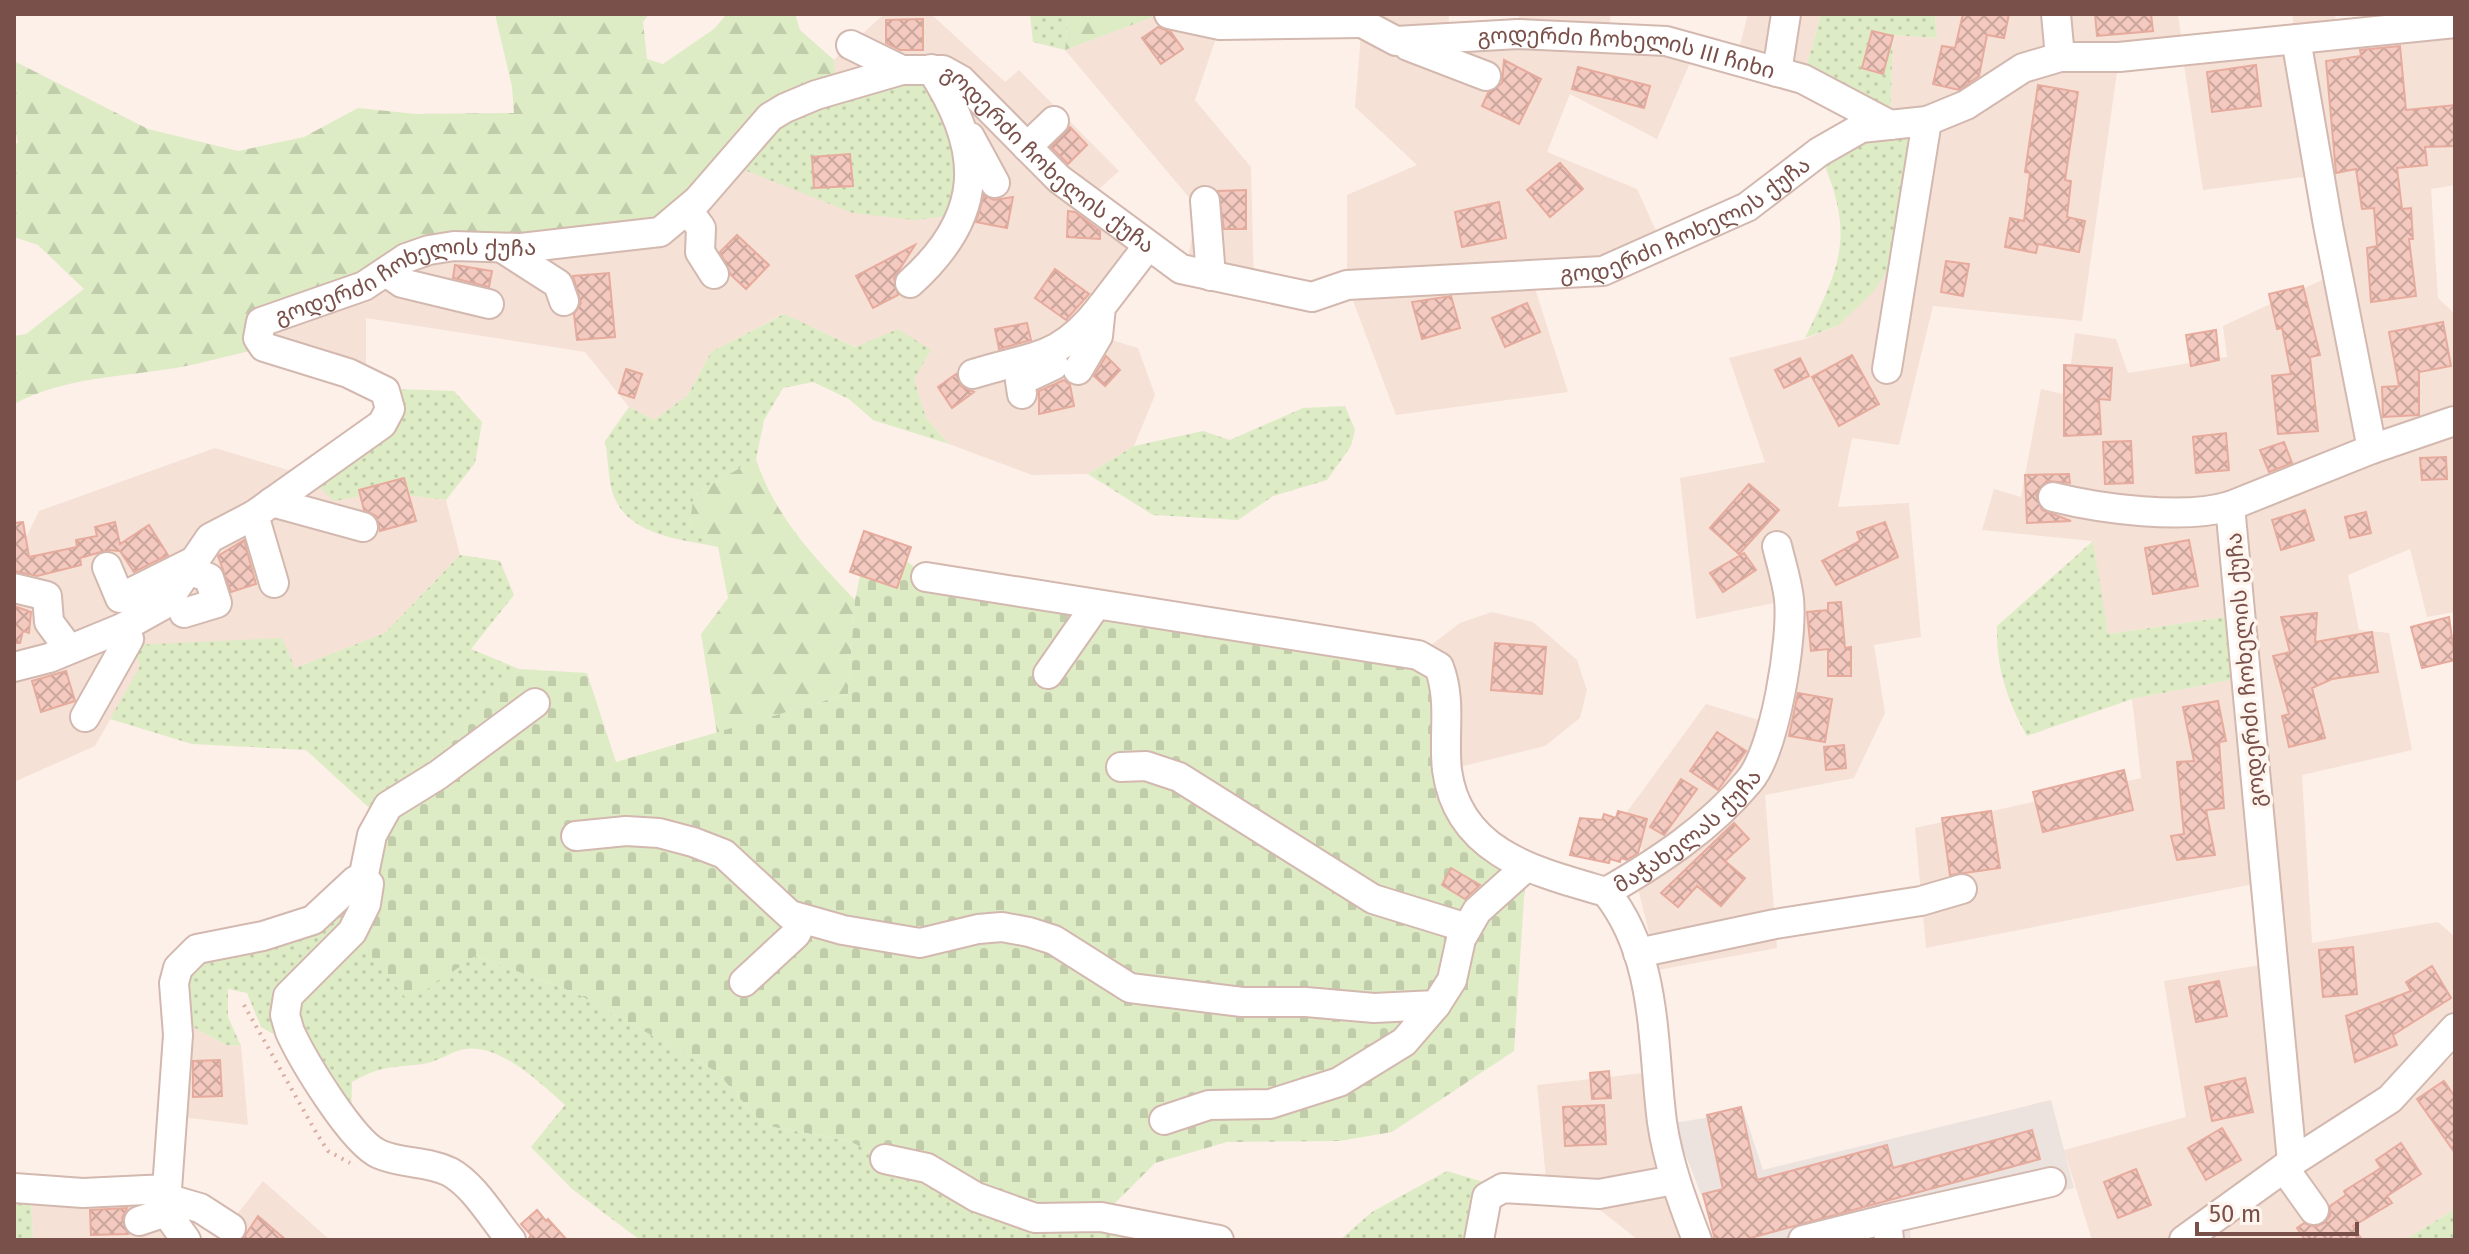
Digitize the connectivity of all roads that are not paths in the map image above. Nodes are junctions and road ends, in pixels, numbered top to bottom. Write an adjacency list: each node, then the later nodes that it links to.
1 (1169, 14): 4 (street)
2 (1786, 14): 12 (street)
3 (2056, 14): 9 (street)
4 (1361, 19): 7 (street)
5 (2452, 20): 6 (street, გოდერძი ჩოხელის ქუჩა)
6 (2296, 39): 9 (street, გოდერძი ჩოხელის ქუჩა); 39 (street)
7 (1396, 41): 12 (street, გოდერძი ჩოხელის III ჩიხი); 13 (street)
8 (851, 45): 11 (street)
9 (2060, 57): 15 (street, გოდერძი ჩოხელის ქუჩა)
10 (931, 69): 11 (street, გოდერძი ჩოხელის ქუჩა); 17 (street); 18 (street, გოდერძი ჩოხელის ქუჩა)
11 (902, 70): 21 (street, გოდერძი ჩოხელის ქუჩა)
12 (1777, 72): 16 (street, გოდერძი ჩოხელის III ჩიხი)
13 (1486, 76)
14 (1054, 121): 18 (street)
15 (1927, 121): 16 (street, გოდერძი ჩოხელის ქუჩა); 32 (street)
16 (1890, 125): 26 (street, გოდერძი ჩოხელის ქუჩა)
17 (963, 126): 19 (street); 27 (street)
18 (1027, 147): 22 (street, გოდერძი ჩოხელის ქუჩა)
19 (995, 183)
20 (1205, 201): 26 (street)
21 (688, 210): 23 (street, გოდერძი ჩოხელის ქუჩა); 25 (street)
22 (1147, 247): 26 (street, გოდერძი ჩოხელის ქუჩა); 30 (street)
23 (502, 248): 24 (street, გოდერძი ჩოხელის ქუჩა); 28 (street)
24 (386, 272): 29 (street); 42 (street, გოდერძი ჩოხელის ქუჩა)
25 (714, 274)
26 (1211, 276)
27 (910, 283)
28 (564, 301)
29 (489, 304)
30 (1101, 307): 31 (street); 33 (street)
31 (1080, 334): 34 (street); 35 (street)
32 (1887, 369)
33 (1078, 370)
34 (973, 374)
35 (1022, 394)
36 (2454, 421): 37 (street, გოდერძი ჩოხელის ქუჩა)
37 (2424, 432): 38 (street); 39 (street, გოდერძი ჩოხელის ქუჩა)
38 (2455, 446)
39 (2372, 449): 41 (street, გოდერძი ჩოხელის ქუჩა)
40 (2053, 497): 41 (street)
41 (2230, 506): 74 (street, გოდერძი ჩოხელის ქუჩა)
42 (263, 508): 43 (street); 45 (street, გოდერძი ჩოხელის ქუჩა); 48 (street)
43 (363, 527)
44 (1777, 546): 63 (street, მაჭახელას ქუჩა)
45 (191, 566): 46 (street); 51 (street); 52 (street, გოდერძი ჩოხელის ქუჩა)
46 (107, 567)
47 (926, 577): 50 (street)
48 (274, 583)
49 (14, 588): 53 (street)
50 (1096, 605): 55 (street); 60 (street)
51 (184, 613)
52 (122, 628): 53 (street, გოდერძი ჩოხელის ქუჩა); 57 (street)
53 (69, 649): 54 (street, გოდერძი ჩოხელის ქუჩა)
54 (14, 667)
55 (1048, 674)
56 (535, 703): 61 (street)
57 (85, 717)
58 (1121, 767): 65 (street)
59 (576, 836): 64 (street)
60 (1526, 867): 63 (street); 65 (street)
61 (363, 879): 69 (street); 84 (street)
62 (1962, 889): 66 (street)
63 (1606, 892): 66 (street, მაჭახელას ქუჩა)
64 (802, 921): 67 (street); 68 (street)
65 (1467, 928): 68 (street)
66 (1638, 953): 75 (street, მაჭახელას ქუჩა)
67 (744, 982)
68 (1436, 1005): 72 (street)
69 (177, 1025): 71 (street); 78 (street)
70 (2455, 1028): 74 (street)
71 (187, 1099)
72 (1164, 1120)
73 (885, 1159): 85 (street)
74 (2288, 1165): 79 (street); 89 (street)
75 (1674, 1180): 86 (street); 87 (street, მაჭახელას ქუჩა)
76 (2051, 1182): 81 (street)
77 (14, 1188): 78 (street)
78 (170, 1201): 80 (street); 82 (street); 83 (street)
79 (2314, 1210)
80 (139, 1221)
81 (1888, 1230): 88 (street)
82 (222, 1234)
83 (186, 1240)
84 (511, 1240)
85 (1219, 1240)
86 (1479, 1240)
87 (1697, 1240)
88 (1803, 1240)
89 (2184, 1240)

